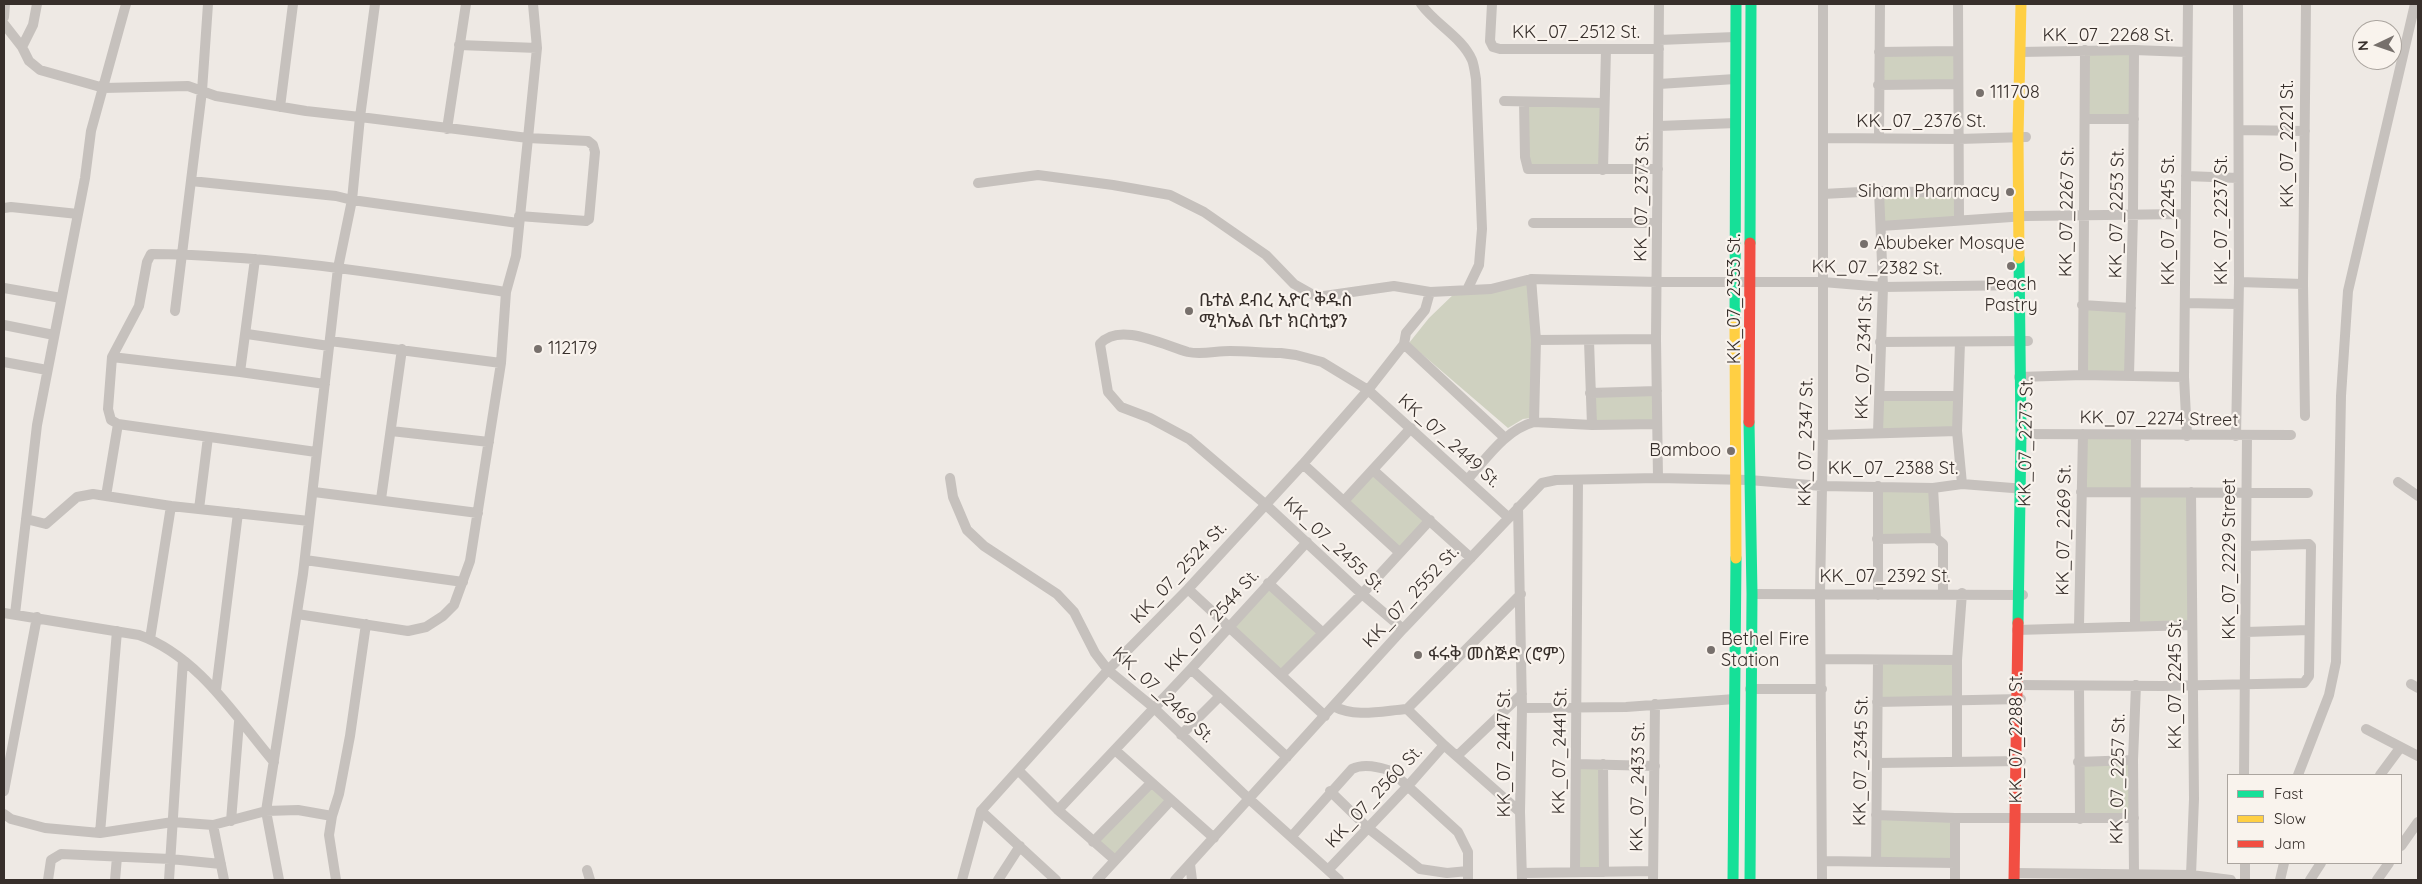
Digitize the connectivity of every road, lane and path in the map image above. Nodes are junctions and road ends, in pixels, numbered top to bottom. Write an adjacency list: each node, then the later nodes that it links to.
1 (5, 4): 23 (street)
2 (37, 4): 28 (street)
3 (126, 4): 41 (street)
4 (208, 4): 42 (street)
5 (293, 4): 46 (street)
6 (375, 4): 47 (street)
7 (466, 4): 27 (street)
8 (533, 4): 29 (street)
9 (1421, 4): 94 (street)
10 (1492, 4): 30 (street, KK_07_2512 St.)
11 (1659, 4): 26 (street, KK_07_2373 St.)
12 (1736, 4): 25 (street, KK_07_2353 St.)
13 (1751, 4): 89 (street, KK_07_2353 St.)
14 (1823, 4): 57 (street, KK_07_2347 St.)
15 (1880, 4): 34 (street)
16 (1958, 4): 33 (street)
17 (2021, 4): 35 (street, KK_07_2273 St.)
18 (2028, 4): 35 (street, KK_07_2273 St.)
19 (2188, 4): 36 (street, KK_07_2245 St.)
20 (2238, 4): 53 (street, KK_07_2237 St.)
21 (2306, 4): 54 (street, KK_07_2221 St.)
22 (2415, 4): 269 (street)
23 (4, 17)
24 (4, 24): 28 (street)
25 (1735, 37): 26 (street, KK_07_2512 St.); 37 (street, KK_07_2353 St.)
26 (1659, 44): 30 (street, KK_07_2512 St.); 38 (street, KK_07_2373 St.)
27 (460, 45): 29 (street); 52 (street)
28 (22, 47): 41 (street)
29 (537, 48): 56 (street)
30 (1606, 49): 45 (street)
31 (2085, 50): 32 (street, KK_07_2268 St.); 35 (street, KK_07_2268 St.); 48 (street, KK_07_2267 St.)
32 (2134, 50): 36 (street, KK_07_2268 St.); 49 (street, KK_07_2253 St.)
33 (1957, 51): 34 (street); 39 (street)
34 (1880, 52): 40 (street)
35 (2024, 52): 55 (street, KK_07_2273 St.)
36 (2187, 52): 62 (street, KK_07_2245 St.)
37 (1735, 79): 38 (street); 50 (street, KK_07_2353 St.)
38 (1659, 84): 51 (street, KK_07_2373 St.)
39 (1958, 84): 40 (street); 59 (street)
40 (1878, 85): 58 (street)
41 (104, 88): 42 (street); 71 (street)
42 (202, 91): 46 (street); 64 (street)
43 (1504, 101): 44 (street)
44 (1524, 102): 45 (street); 61 (street)
45 (1604, 103): 61 (street)
46 (280, 107): 47 (street)
47 (360, 117): 52 (street); 69 (street)
48 (2084, 119): 49 (street); 74 (street, KK_07_2267 St.)
49 (2134, 119): 72 (street, KK_07_2253 St.)
50 (1736, 123): 51 (street); 88 (street, KK_07_2353 St.)
51 (1659, 126): 60 (street, KK_07_2373 St.)
52 (447, 129): 56 (street)
53 (2239, 130): 54 (street); 63 (street, KK_07_2237 St.)
54 (2305, 131): 90 (street, KK_07_2221 St.)
55 (2022, 137): 59 (street, KK_07_2376 St.); 75 (street, KK_07_2273 St.)
56 (528, 138): 76 (street); 76 (street)
57 (1824, 138): 58 (street, KK_07_2376 St.); 68 (street, KK_07_2347 St.)
58 (1879, 138): 59 (street, KK_07_2376 St.)
59 (1958, 139): 67 (street)
60 (1658, 169): 61 (street); 79 (street, KK_07_2373 St.)
61 (1603, 170)
62 (2186, 176): 63 (street); 73 (street, KK_07_2245 St.)
63 (2238, 178): 87 (street, KK_07_2237 St.)
64 (192, 180): 69 (street); 81 (street)
65 (978, 183): 96 (street, KK_07_2382 St.)
66 (1879, 191): 67 (street); 68 (street); 80 (street, KK_07_2341 St.)
67 (1958, 193): 77 (street)
68 (1823, 194): 86 (street, KK_07_2347 St.)
69 (352, 200): 76 (street); 83 (street)
70 (4, 208): 71 (street)
71 (78, 214): 97 (street)
72 (2134, 214): 73 (street); 74 (street); 101 (street, KK_07_2253 St.)
73 (2185, 214): 98 (street, KK_07_2245 St.)
74 (2084, 215): 75 (street); 100 (street, KK_07_2267 St.)
75 (2022, 216): 77 (street); 91 (street, KK_07_2273 St.)
76 (519, 220): 95 (street)
77 (1958, 220): 80 (street)
78 (1533, 223): 79 (street)
79 (1656, 223): 85 (street, KK_07_2373 St.)
80 (1881, 226): 92 (street, KK_07_2341 St.)
81 (182, 254): 82 (street); 102 (street); 115 (street)
82 (255, 259): 83 (street); 104 (street)
83 (338, 268): 95 (street); 112 (street)
84 (1531, 279): 85 (street, KK_07_2382 St.); 94 (street, KK_07_2382 St.); 107 (street)
85 (1658, 282): 88 (street, KK_07_2382 St.); 106 (street, KK_07_2373 St.)
86 (1823, 282): 89 (street, KK_07_2382 St.); 92 (street, KK_07_2382 St.); 141 (street, KK_07_2347 St.)
87 (2239, 282): 90 (street); 99 (street, KK_07_2237 St.)
88 (1734, 283): 89 (street, KK_07_2382 St.); 156 (street, KK_07_2353 St.)
89 (1750, 283): 157 (street, KK_07_2353 St.)
90 (2303, 284): 130 (street, KK_07_2221 St.)
91 (2024, 285): 92 (street, KK_07_2382 St.); 109 (street, KK_07_2273 St.)
92 (1883, 287): 110 (street, KK_07_2341 St.)
93 (4, 288): 97 (street)
94 (1467, 290): 96 (street, KK_07_2382 St.)
95 (506, 292): 117 (street)
96 (1430, 292): 113 (street, KK_07_2524 St.)
97 (61, 298): 105 (street)
98 (2185, 303): 99 (street); 123 (street, KK_07_2245 St.)
99 (2238, 304): 145 (street, KK_07_2237 St.)
100 (2082, 305): 101 (street); 120 (street, KK_07_2267 St.)
101 (2131, 308): 121 (street, KK_07_2253 St.)
102 (175, 312)
103 (4, 325): 105 (street)
104 (246, 334): 112 (street); 119 (street)
105 (54, 335): 118 (street)
106 (1656, 339): 108 (street); 126 (street, KK_07_2373 St.)
107 (1536, 340): 108 (street); 131 (street)
108 (1589, 341): 127 (street)
109 (2024, 341): 111 (street); 122 (street, KK_07_2273 St.)
110 (1880, 342): 111 (street); 128 (street, KK_07_2341 St.)
111 (1960, 342): 129 (street)
112 (330, 344): 114 (street); 124 (street)
113 (1404, 344): 125 (street, KK_07_2524 St.); 148 (street)
114 (402, 349): 117 (street); 136 (street)
115 (112, 357): 119 (street); 132 (street)
116 (4, 362): 118 (street)
117 (501, 363): 149 (street)
118 (47, 370): 182 (street)
119 (240, 372): 124 (street)
120 (2082, 375): 121 (street); 122 (street)
121 (2129, 376): 123 (street)
122 (2023, 377): 139 (street, KK_07_2273 St.)
123 (2184, 377): 144 (street, KK_07_2245 St.)
124 (325, 384): 150 (street)
125 (1368, 390): 135 (street, KK_07_2449 St.); 151 (street, KK_07_2524 St.); 175 (street, KK_07_2449 St.)
126 (1657, 391): 127 (street); 133 (street, KK_07_2373 St.)
127 (1590, 393): 134 (street)
128 (1880, 396): 129 (street); 138 (street, KK_07_2341 St.)
129 (1958, 396): 137 (street)
130 (2305, 416)
131 (1534, 422): 134 (street); 148 (street)
132 (118, 424): 147 (street); 171 (street)
133 (1656, 424): 134 (street); 154 (street, KK_07_2373 St.)
134 (1592, 425)
135 (1411, 428): 152 (street); 155 (street, KK_07_2449 St.)
136 (391, 430): 149 (street); 173 (street)
137 (1957, 431): 138 (street); 160 (street)
138 (1878, 432): 141 (street)
139 (2024, 434): 140 (street, KK_07_2274 Street); 164 (street, KK_07_2273 St.)
140 (2083, 434): 143 (street, KK_07_2274 Street); 166 (street, KK_07_2269 St.)
141 (1823, 435): 161 (street, KK_07_2347 St.)
142 (2291, 435): 146 (street, KK_07_2274 Street)
143 (2136, 436): 144 (street, KK_07_2274 Street); 168 (street)
144 (2187, 436): 145 (street, KK_07_2274 Street)
145 (2236, 436): 146 (street, KK_07_2274 Street)
146 (2247, 436): 169 (street, KK_07_2229 Street)
147 (208, 437): 150 (street); 178 (street)
148 (1505, 438): 155 (street)
149 (489, 442): 180 (street)
150 (316, 452): 165 (street)
151 (1303, 464): 174 (street); 175 (street, KK_07_2524 St.)
152 (1373, 470): 174 (street); 183 (street)
153 (950, 478): 224 (street, KK_07_2469 St.)
154 (1658, 478): 156 (street, KK_07_2552 St.); 158 (street, KK_07_2552 St.)
155 (1467, 480): 181 (street, KK_07_2449 St.)
156 (1737, 480): 157 (street, KK_07_2388 St.); 225 (street, KK_07_2353 St.)
157 (1749, 480): 161 (street, KK_07_2388 St.); 200 (street, KK_07_2353 St.)
158 (1578, 481): 177 (street, KK_07_2552 St.); 246 (street, KK_07_2441 St.)
159 (2398, 482): 172 (street)
160 (1962, 484): 163 (street, KK_07_2388 St.); 164 (street, KK_07_2388 St.)
161 (1822, 486): 162 (street, KK_07_2388 St.); 195 (street, KK_07_2347 St.)
162 (1878, 486): 163 (street, KK_07_2388 St.); 186 (street)
163 (1934, 488): 185 (street)
164 (2022, 489): 202 (street, KK_07_2273 St.)
165 (314, 492): 173 (street); 184 (street)
166 (2081, 492): 168 (street); 211 (street, KK_07_2269 St.)
167 (2191, 492): 168 (street); 169 (street); 209 (street, KK_07_2245 St.)
168 (2134, 493): 208 (street)
169 (2247, 493): 170 (street); 188 (street, KK_07_2229 Street)
170 (2308, 493)
171 (106, 496): 176 (street); 182 (street)
172 (2418, 496)
173 (381, 499): 180 (street)
174 (1344, 501): 189 (street)
175 (1265, 504): 187 (street, KK_07_2455 St.); 194 (street, KK_07_2524 St.)
176 (171, 506): 178 (street); 218 (street)
177 (1518, 507): 181 (street, KK_07_2552 St.); 199 (street, KK_07_2447 St.)
178 (200, 509): 179 (street)
179 (238, 513): 184 (street); 235 (street)
180 (478, 513): 192 (street)
181 (1509, 518): 190 (street, KK_07_2552 St.)
182 (26, 519): 204 (street)
183 (1430, 520): 189 (street); 190 (street)
184 (309, 521): 191 (street)
185 (1936, 538): 186 (street); 196 (street)
186 (1877, 539): 201 (street)
187 (1307, 542): 193 (street, KK_07_2544 St.); 198 (street, KK_07_2455 St.)
188 (2247, 546): 214 (street); 216 (street, KK_07_2229 Street)
189 (1400, 552): 198 (street)
190 (1471, 558): 212 (street, KK_07_2552 St.)
191 (305, 560): 192 (street); 205 (street)
192 (463, 582): 207 (street)
193 (1268, 583): 210 (street, KK_07_2544 St.); 217 (street)
194 (1188, 589): 210 (street); 224 (street, KK_07_2524 St.)
195 (1820, 593): 200 (street, KK_07_2392 St.); 201 (street, KK_07_2392 St.); 219 (street, KK_07_2347 St.)
196 (1943, 593): 197 (street, KK_07_2392 St.); 201 (street, KK_07_2392 St.)
197 (1962, 593): 202 (street, KK_07_2392 St.); 221 (street)
198 (1362, 594): 212 (street, KK_07_2455 St.); 217 (street)
199 (1521, 594): 236 (street, KK_07_2447 St.); 247 (street)
200 (1752, 594): 226 (street, KK_07_2353 St.)
201 (1878, 595)
202 (2020, 595): 213 (street, KK_07_2273 St.)
203 (4, 613): 204 (street)
204 (15, 614): 206 (street)
205 (297, 614): 207 (street); 260 (street)
206 (37, 616): 215 (street); 273 (street)
207 (366, 624): 283 (street)
208 (2136, 625): 209 (street); 211 (street)
209 (2192, 625): 232 (street, KK_07_2245 St.)
210 (1229, 626): 223 (street, KK_07_2544 St.); 227 (street)
211 (2079, 626): 213 (street)
212 (1403, 629): 243 (street, KK_07_2552 St.)
213 (2020, 629): 229 (street, KK_07_2273 St.)
214 (2309, 630): 216 (street); 228 (street)
215 (118, 631): 218 (street); 293 (street)
216 (2246, 632): 228 (street, KK_07_2229 Street)
217 (1323, 633): 227 (street)
218 (150, 639): 220 (street)
219 (1822, 659): 222 (street); 234 (street, KK_07_2347 St.)
220 (183, 660): 235 (street); 289 (street)
221 (1957, 660): 222 (street); 241 (street)
222 (1878, 661): 240 (street, KK_07_2345 St.)
223 (1191, 668): 237 (street); 244 (street, KK_07_2544 St.)
224 (1108, 670): 244 (street, KK_07_2469 St.); 267 (street, KK_07_2524 St.)
225 (1735, 673): 226 (street); 238 (street, KK_07_2353 St.)
226 (1750, 674): 233 (street, KK_07_2353 St.)
227 (1282, 675): 248 (street)
228 (2246, 683): 232 (street); 268 (street, KK_07_2229 Street)
229 (2020, 685): 231 (street); 239 (street, KK_07_2273 St.)
230 (2136, 685): 231 (street); 232 (street); 258 (street, KK_07_2257 St.)
231 (2079, 686): 263 (street)
232 (2192, 686): 321 (street, KK_07_2245 St.)
233 (1750, 689): 234 (street); 337 (street, KK_07_2353 St.)
234 (1822, 689): 302 (street, KK_07_2347 St.)
235 (216, 690): 249 (street)
236 (1522, 694): 245 (street, KK_07_2447 St.); 255 (street)
237 (1220, 696): 251 (street); 257 (street)
238 (1735, 699): 242 (street); 336 (street, KK_07_2353 St.)
239 (2020, 699): 241 (street); 262 (street, KK_07_2273 St.)
240 (1877, 702): 241 (street); 261 (street, KK_07_2345 St.)
241 (1958, 702): 259 (street)
242 (1655, 704): 246 (street); 266 (street, KK_07_2433 St.)
243 (1333, 706): 247 (street); 248 (street, KK_07_2552 St.)
244 (1153, 707): 251 (street, KK_07_2469 St.); 254 (street, KK_07_2544 St.)
245 (1522, 708): 246 (street); 280 (street, KK_07_2447 St.)
246 (1577, 708): 264 (street, KK_07_2441 St.)
247 (1407, 709): 252 (street)
248 (1325, 716): 257 (street, KK_07_2552 St.)
249 (239, 722): 260 (street); 288 (street)
250 (2366, 729): 253 (street)
251 (1181, 735): 275 (street, KK_07_2469 St.)
252 (1444, 745): 255 (street); 272 (street, KK_07_2560 St.)
253 (2400, 748): 256 (street); 270 (street)
254 (1115, 750): 271 (street); 277 (street, KK_07_2544 St.)
255 (1457, 756): 280 (street)
256 (2418, 756)
257 (1287, 757): 275 (street, KK_07_2552 St.)
258 (2133, 760): 263 (street); 285 (street, KK_07_2257 St.)
259 (1957, 761): 261 (street); 262 (street)
260 (274, 762): 278 (street)
261 (1878, 762): 282 (street, KK_07_2345 St.)
262 (2019, 762): 286 (street, KK_07_2273 St.)
263 (2078, 762): 287 (street)
264 (1576, 764): 265 (street); 313 (street, KK_07_2441 St.)
265 (1602, 764): 266 (street); 314 (street)
266 (1655, 766): 317 (street, KK_07_2433 St.)
267 (1018, 770): 277 (street); 279 (street, KK_07_2524 St.)
268 (2244, 774)
269 (2298, 774)
270 (2381, 774)
271 (1151, 783): 276 (street); 296 (street)
272 (1407, 787): 274 (street); 292 (street, KK_07_2560 St.); 316 (street)
273 (4, 791)
274 (1330, 791): 292 (street); 294 (street)
275 (1248, 798): 294 (street, KK_07_2469 St.); 295 (street, KK_07_2552 St.)
276 (1170, 801): 295 (street); 301 (street)
277 (1058, 810): 296 (street)
278 (266, 811): 283 (street); 288 (street); 326 (street)
279 (981, 812): 298 (street); 329 (street, KK_07_2524 St.)
280 (1520, 812): 318 (street, KK_07_2447 St.)
281 (4, 814): 293 (street)
282 (1876, 815): 284 (street); 303 (street, KK_07_2345 St.)
283 (332, 816): 327 (street)
284 (1955, 818): 286 (street); 304 (street)
285 (2134, 818): 287 (street); 315 (street, KK_07_2257 St.)
286 (2019, 819): 287 (street); 319 (street, KK_07_2273 St.)
287 (2080, 819)
288 (231, 821): 291 (street)
289 (173, 822): 291 (street); 293 (street); 300 (street)
290 (2418, 822): 297 (street)
291 (213, 824): 305 (street)
292 (1368, 828): 312 (street, KK_07_2560 St.); 316 (street)
293 (100, 833)
294 (1292, 836): 312 (street, KK_07_2469 St.)
295 (1214, 838): 306 (street, KK_07_2552 St.)
296 (1093, 842): 301 (street)
297 (2402, 845)
298 (1020, 846): 330 (street); 331 (street)
299 (117, 857): 300 (street); 322 (street); 323 (street)
300 (170, 859): 305 (street); 324 (street)
301 (1115, 860): 332 (street)
302 (1822, 861): 303 (street); 338 (street, KK_07_2347 St.)
303 (1876, 862): 304 (street)
304 (1955, 863): 339 (street)
305 (221, 864): 325 (street)
306 (1190, 864): 333 (street, KK_07_2552 St.); 334 (street)
307 (2245, 864): 341 (street)
308 (2284, 864): 342 (street)
309 (2320, 864): 343 (street)
310 (2388, 864): 344 (street)
311 (587, 870): 328 (street)
312 (1328, 870): 335 (street, KK_07_2469 St.)
313 (1575, 872): 314 (street); 318 (street)
314 (1604, 872): 317 (street)
315 (2134, 874): 320 (street); 321 (street)
316 (1468, 876)
317 (1653, 876)
318 (1522, 877)
319 (2017, 877): 320 (street)
320 (2085, 877)
321 (2184, 877): 340 (street)
322 (48, 880)
323 (114, 880)
324 (169, 880)
325 (224, 880)
326 (279, 880)
327 (336, 880)
328 (590, 880)
329 (962, 880)
330 (998, 880)
331 (1056, 880)
332 (1097, 880)
333 (1175, 880)
334 (1192, 880)
335 (1338, 880)
336 (1733, 880)
337 (1750, 880)
338 (1822, 880)
339 (1955, 880)
340 (2231, 880)
341 (2245, 880)
342 (2280, 880)
343 (2310, 880)
344 (2377, 880)

